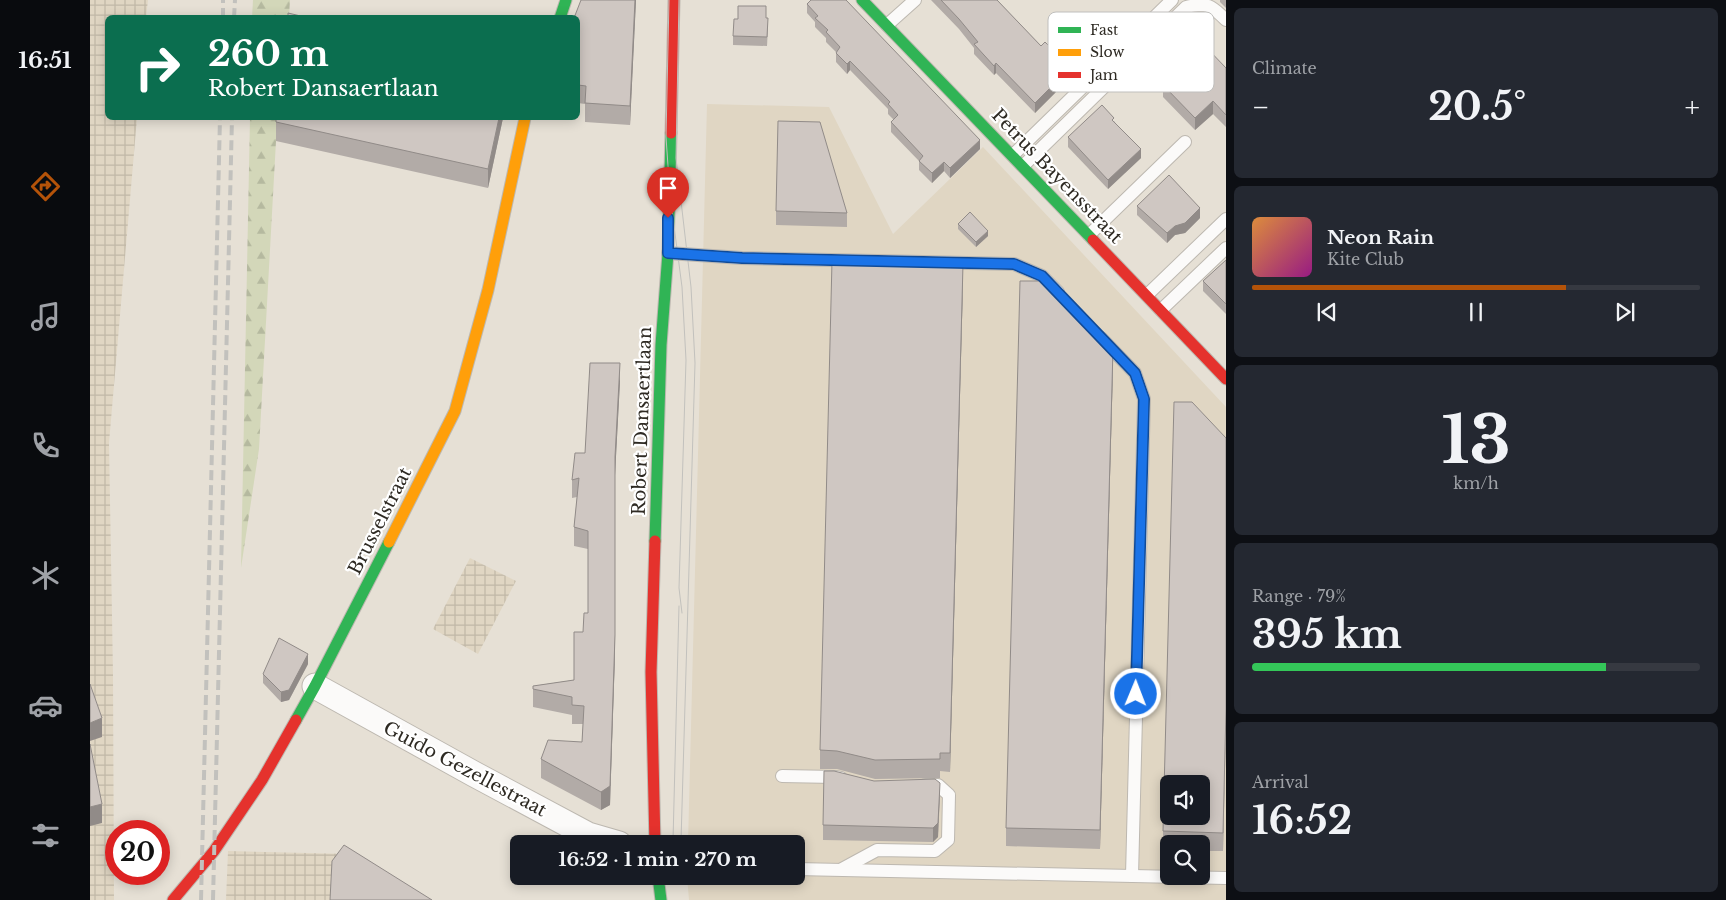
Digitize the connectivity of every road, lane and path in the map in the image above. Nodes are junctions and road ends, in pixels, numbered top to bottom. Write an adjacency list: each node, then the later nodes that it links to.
1 (566, 0): 8 (street)
2 (674, 0): 20 (street, Robert Dansaertlaan)
3 (862, 0): 10 (street, Petrus Bayensstraat)
4 (915, 0): 10 (lane)
5 (1172, 0): 6 (lane)
6 (1160, 12)
7 (1181, 12): 9 (lane)
8 (561, 15)
9 (1226, 20)
10 (887, 25): 15 (street, Petrus Bayensstraat)
11 (1078, 92): 15 (lane)
12 (1099, 92): 16 (lane)
13 (525, 120): 26 (street, Brusselstraat)
14 (1185, 142): 18 (lane)
15 (1013, 156): 16 (street, Petrus Bayensstraat)
16 (1023, 166): 18 (street, Petrus Bayensstraat)
17 (1226, 219): 21 (lane)
18 (1089, 235): 21 (street, Petrus Bayensstraat)
19 (1226, 248): 23 (lane)
20 (668, 253): 22 (lane); 31 (street, Robert Dansaertlaan)
21 (1147, 294): 23 (street, Petrus Bayensstraat)
22 (1068, 304)
23 (1161, 310): 25 (street, Petrus Bayensstraat)
24 (1095, 331): 34 (lane)
25 (1226, 379)
26 (315, 686): 30 (street, Guido Gezellestraat); 37 (street, Brusselstraat)
27 (782, 776): 28 (lane)
28 (850, 781)
29 (910, 787): 33 (lane)
30 (588, 835)
31 (655, 835)
32 (805, 868): 33 (lane)
33 (842, 870): 34 (lane)
34 (1132, 876): 35 (lane)
35 (1226, 878)
36 (659, 885): 38 (street)
37 (173, 900)
38 (661, 900)

